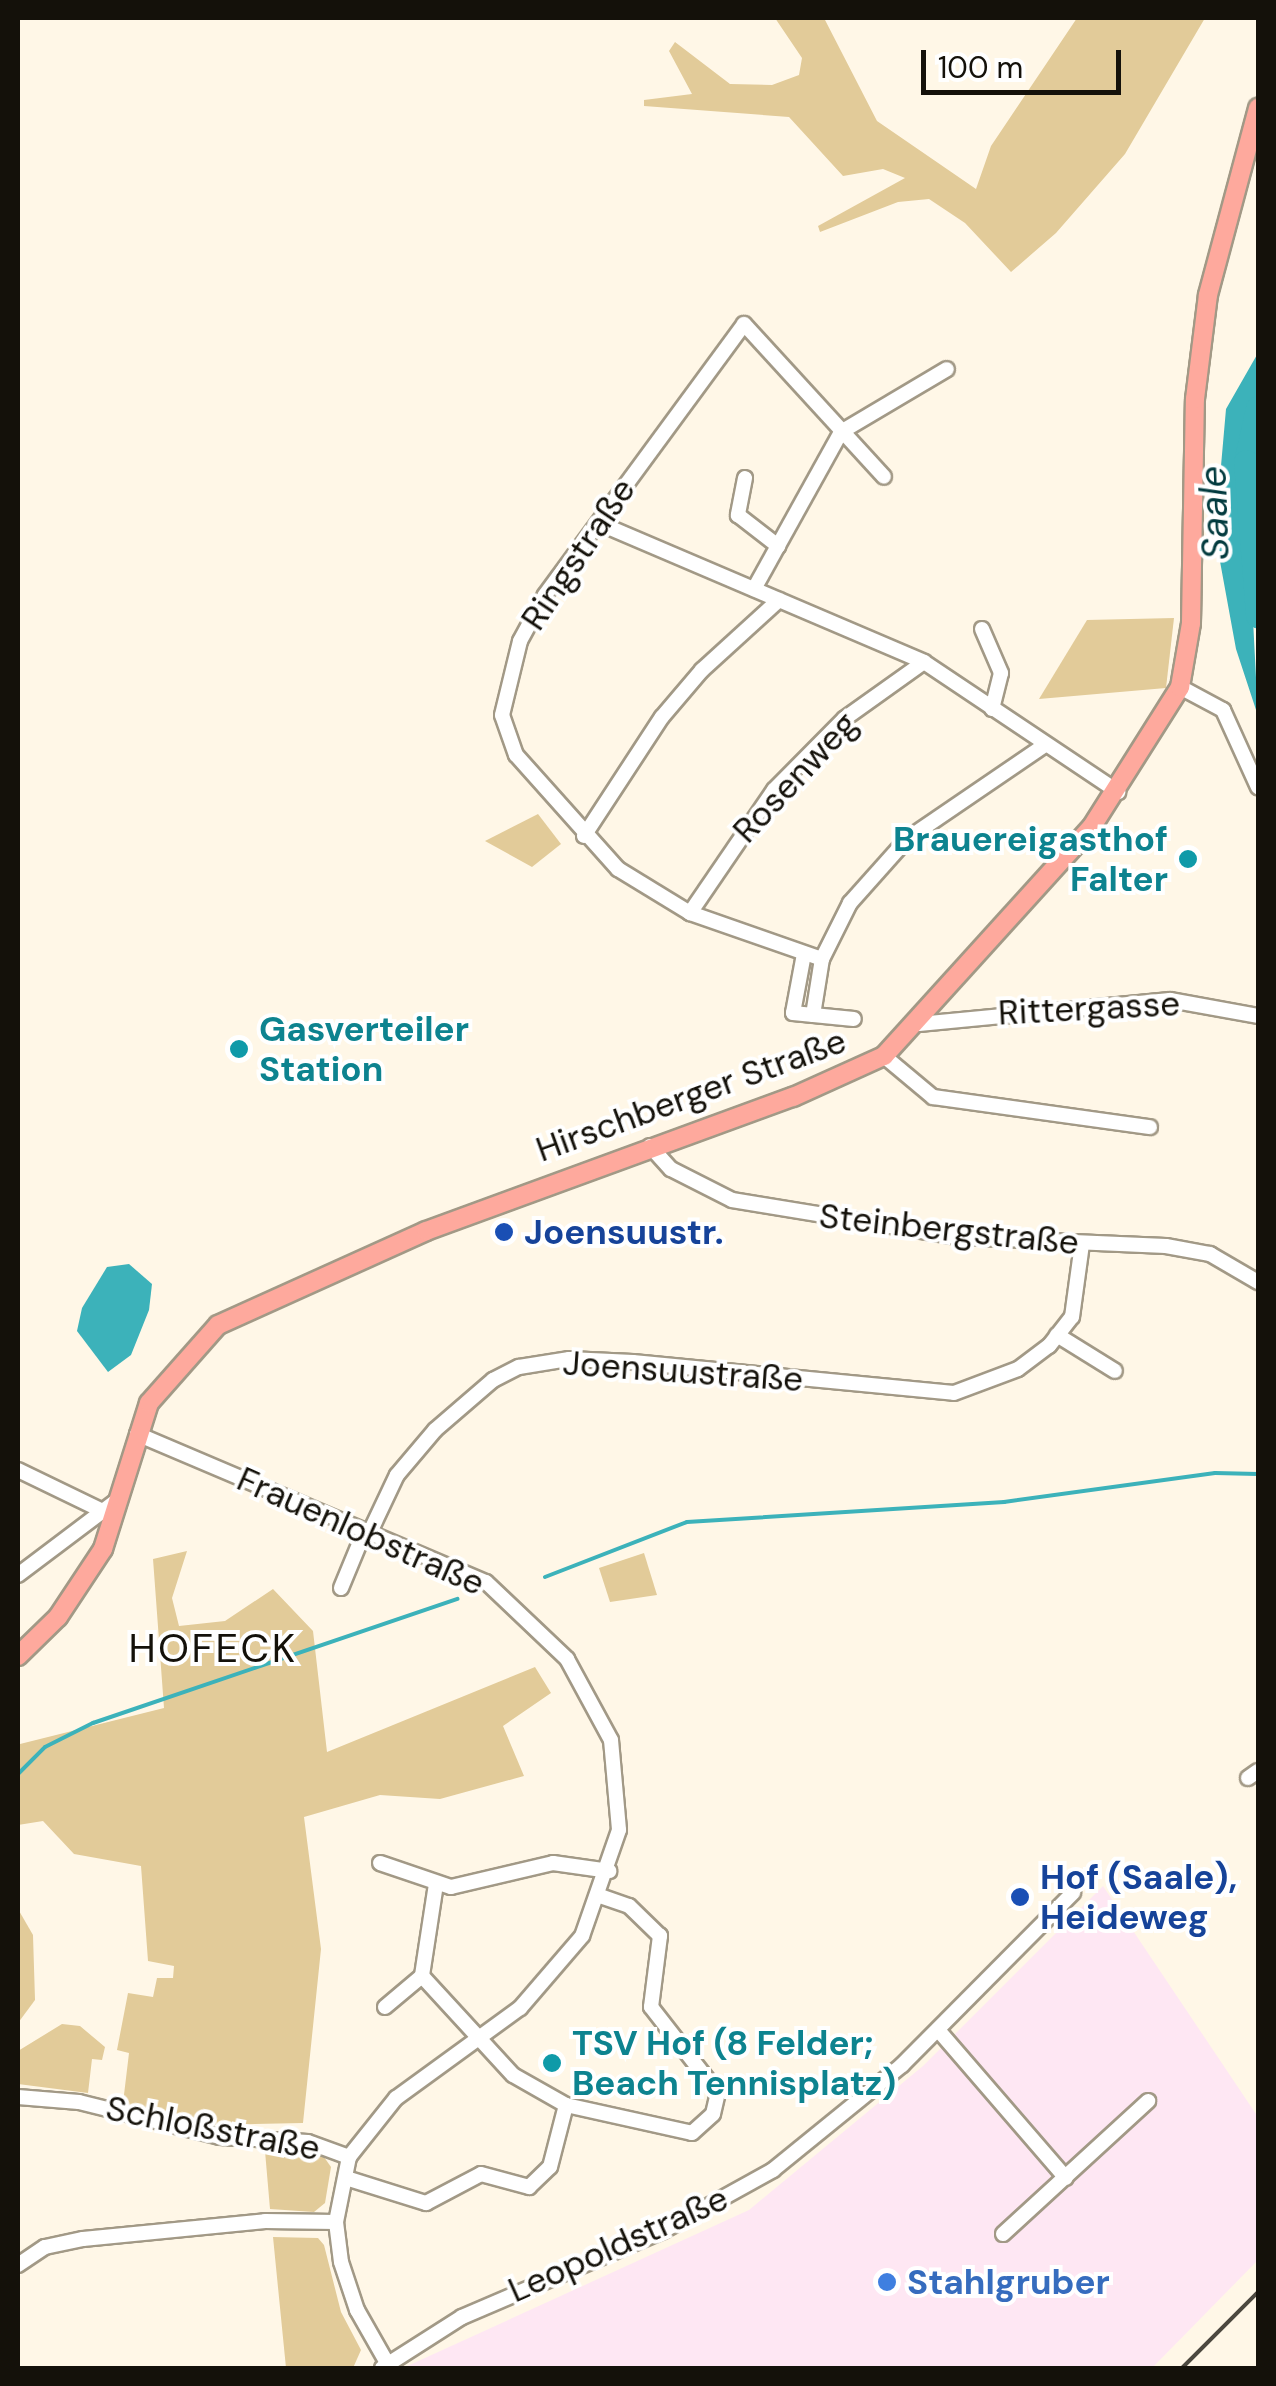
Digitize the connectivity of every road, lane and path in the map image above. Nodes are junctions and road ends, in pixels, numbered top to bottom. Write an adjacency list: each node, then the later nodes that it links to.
1 (1258, 108): 12 (main road, Hirschberger Straße)
2 (947, 369): 3 (street)
3 (841, 432): 4 (street); 6 (street, Ringstraße); 7 (street)
4 (884, 477)
5 (745, 478): 7 (street)
6 (601, 524): 8 (street); 17 (street, Ringstraße)
7 (778, 546): 8 (street)
8 (754, 589): 9 (street)
9 (779, 600): 11 (street); 17 (street)
10 (982, 629): 13 (street)
11 (924, 662): 13 (street); 18 (street, Rosenweg)
12 (1180, 687): 15 (street); 16 (main road, Hirschberger Straße)
13 (992, 708): 14 (street)
14 (1045, 745): 16 (street); 20 (street)
15 (1258, 787)
16 (1118, 792): 24 (main road, Hirschberger Straße)
17 (584, 836): 18 (street, Ringstraße)
18 (690, 913): 19 (street, Ringstraße)
19 (804, 954): 20 (street, Ringstraße); 21 (street)
20 (822, 959): 21 (street)
21 (813, 1015): 23 (street)
22 (1258, 1016): 24 (street, Rittergasse)
23 (854, 1019)
24 (923, 1023): 25 (main road, Hirschberger Straße)
25 (884, 1056): 26 (street); 27 (main road, Hirschberger Straße)
26 (1150, 1127)
27 (650, 1146): 28 (street, Steinbergstraße); 32 (main road, Hirschberger Straße)
28 (1082, 1244): 29 (street, Steinbergstraße); 30 (street, Joensuustraße)
29 (1258, 1282)
30 (1057, 1335): 31 (street); 36 (street, Joensuustraße)
31 (1115, 1370)
32 (136, 1434): 34 (main road, Hirschberger Straße); 36 (street, Frauenlobstraße)
33 (18, 1470): 35 (street)
34 (123, 1496): 35 (street); 39 (main road, Hirschberger Straße)
35 (104, 1512): 37 (street)
36 (368, 1531): 38 (street, Joensuustraße); 41 (street, Frauenlobstraße)
37 (18, 1575)
38 (341, 1588)
39 (18, 1656)
40 (380, 1863): 42 (street)
41 (610, 1871): 42 (street); 44 (street, Frauenlobstraße)
42 (436, 1884): 45 (street)
43 (1074, 1893): 47 (street, Leopoldstraße)
44 (600, 1896): 48 (street, Frauenlobstraße); 51 (street)
45 (422, 1976): 46 (street); 48 (street)
46 (385, 2007)
47 (939, 2031): 54 (street); 58 (street, Leopoldstraße)
48 (482, 2040): 51 (street); 52 (street, Frauenlobstraße)
49 (18, 2096): 52 (street, Schloßstraße)
50 (1148, 2101): 54 (street)
51 (566, 2104): 53 (street)
52 (349, 2157): 53 (street)
53 (346, 2178): 55 (street)
54 (1066, 2178): 56 (street)
55 (336, 2222): 57 (street); 58 (street)
56 (1003, 2234)
57 (18, 2265)
58 (386, 2367)

